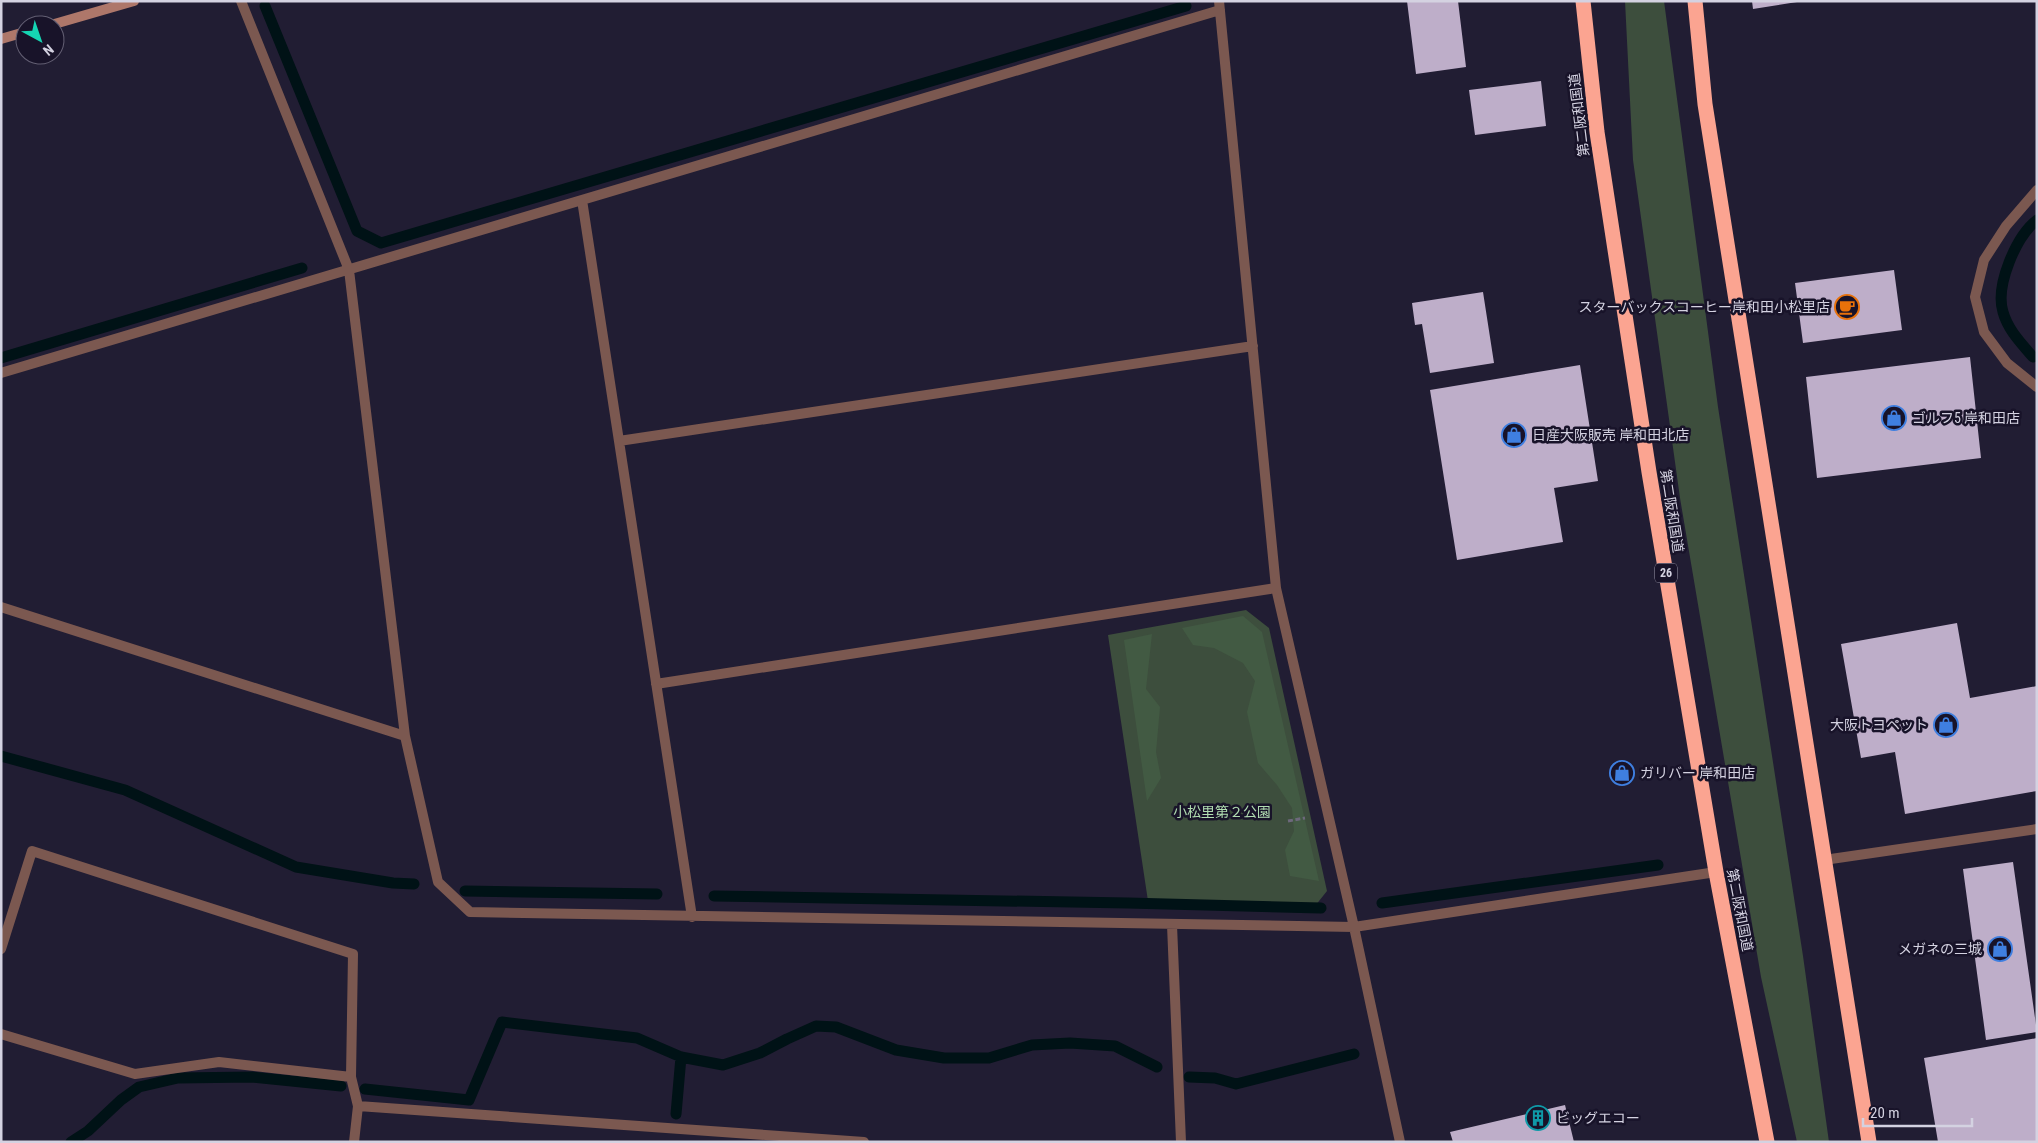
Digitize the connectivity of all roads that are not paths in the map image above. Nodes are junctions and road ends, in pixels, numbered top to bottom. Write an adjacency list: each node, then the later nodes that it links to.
1 (134, 1): 6 (street)
2 (241, 1): 11 (street)
3 (1583, 1): 22 (highway, 第二阪和国道 / 26)
4 (1695, 1): 21 (highway)
5 (1220, 6): 10 (street); 12 (street)
6 (65, 21)
7 (15, 35): 8 (street)
8 (1, 39)
9 (2037, 190): 14 (street)
10 (582, 200): 11 (street); 15 (street)
11 (349, 270): 13 (street); 19 (street)
12 (1252, 346): 15 (street); 16 (street)
13 (1, 373)
14 (2037, 387)
15 (619, 441): 18 (street)
16 (1276, 588): 18 (street); 25 (street)
17 (1, 607): 19 (street)
18 (656, 684): 23 (street)
19 (405, 736): 23 (street)
20 (2037, 829): 21 (street)
21 (1824, 860): 38 (highway)
22 (1716, 872): 25 (street); 37 (highway, 第二阪和国道 / 26)
23 (692, 917): 24 (street)
24 (1172, 925): 25 (street); 35 (street)
25 (1354, 927): 36 (street)
26 (1, 950): 28 (street)
27 (1, 1034): 28 (street)
28 (352, 1077): 29 (street)
29 (358, 1106): 30 (street); 32 (street)
30 (692, 1131): 31 (street); 33 (street)
31 (857, 1141): 34 (street)
32 (354, 1142)
33 (691, 1142)
34 (864, 1142)
35 (1181, 1142)
36 (1400, 1142)
37 (1768, 1142)
38 (1870, 1142)

